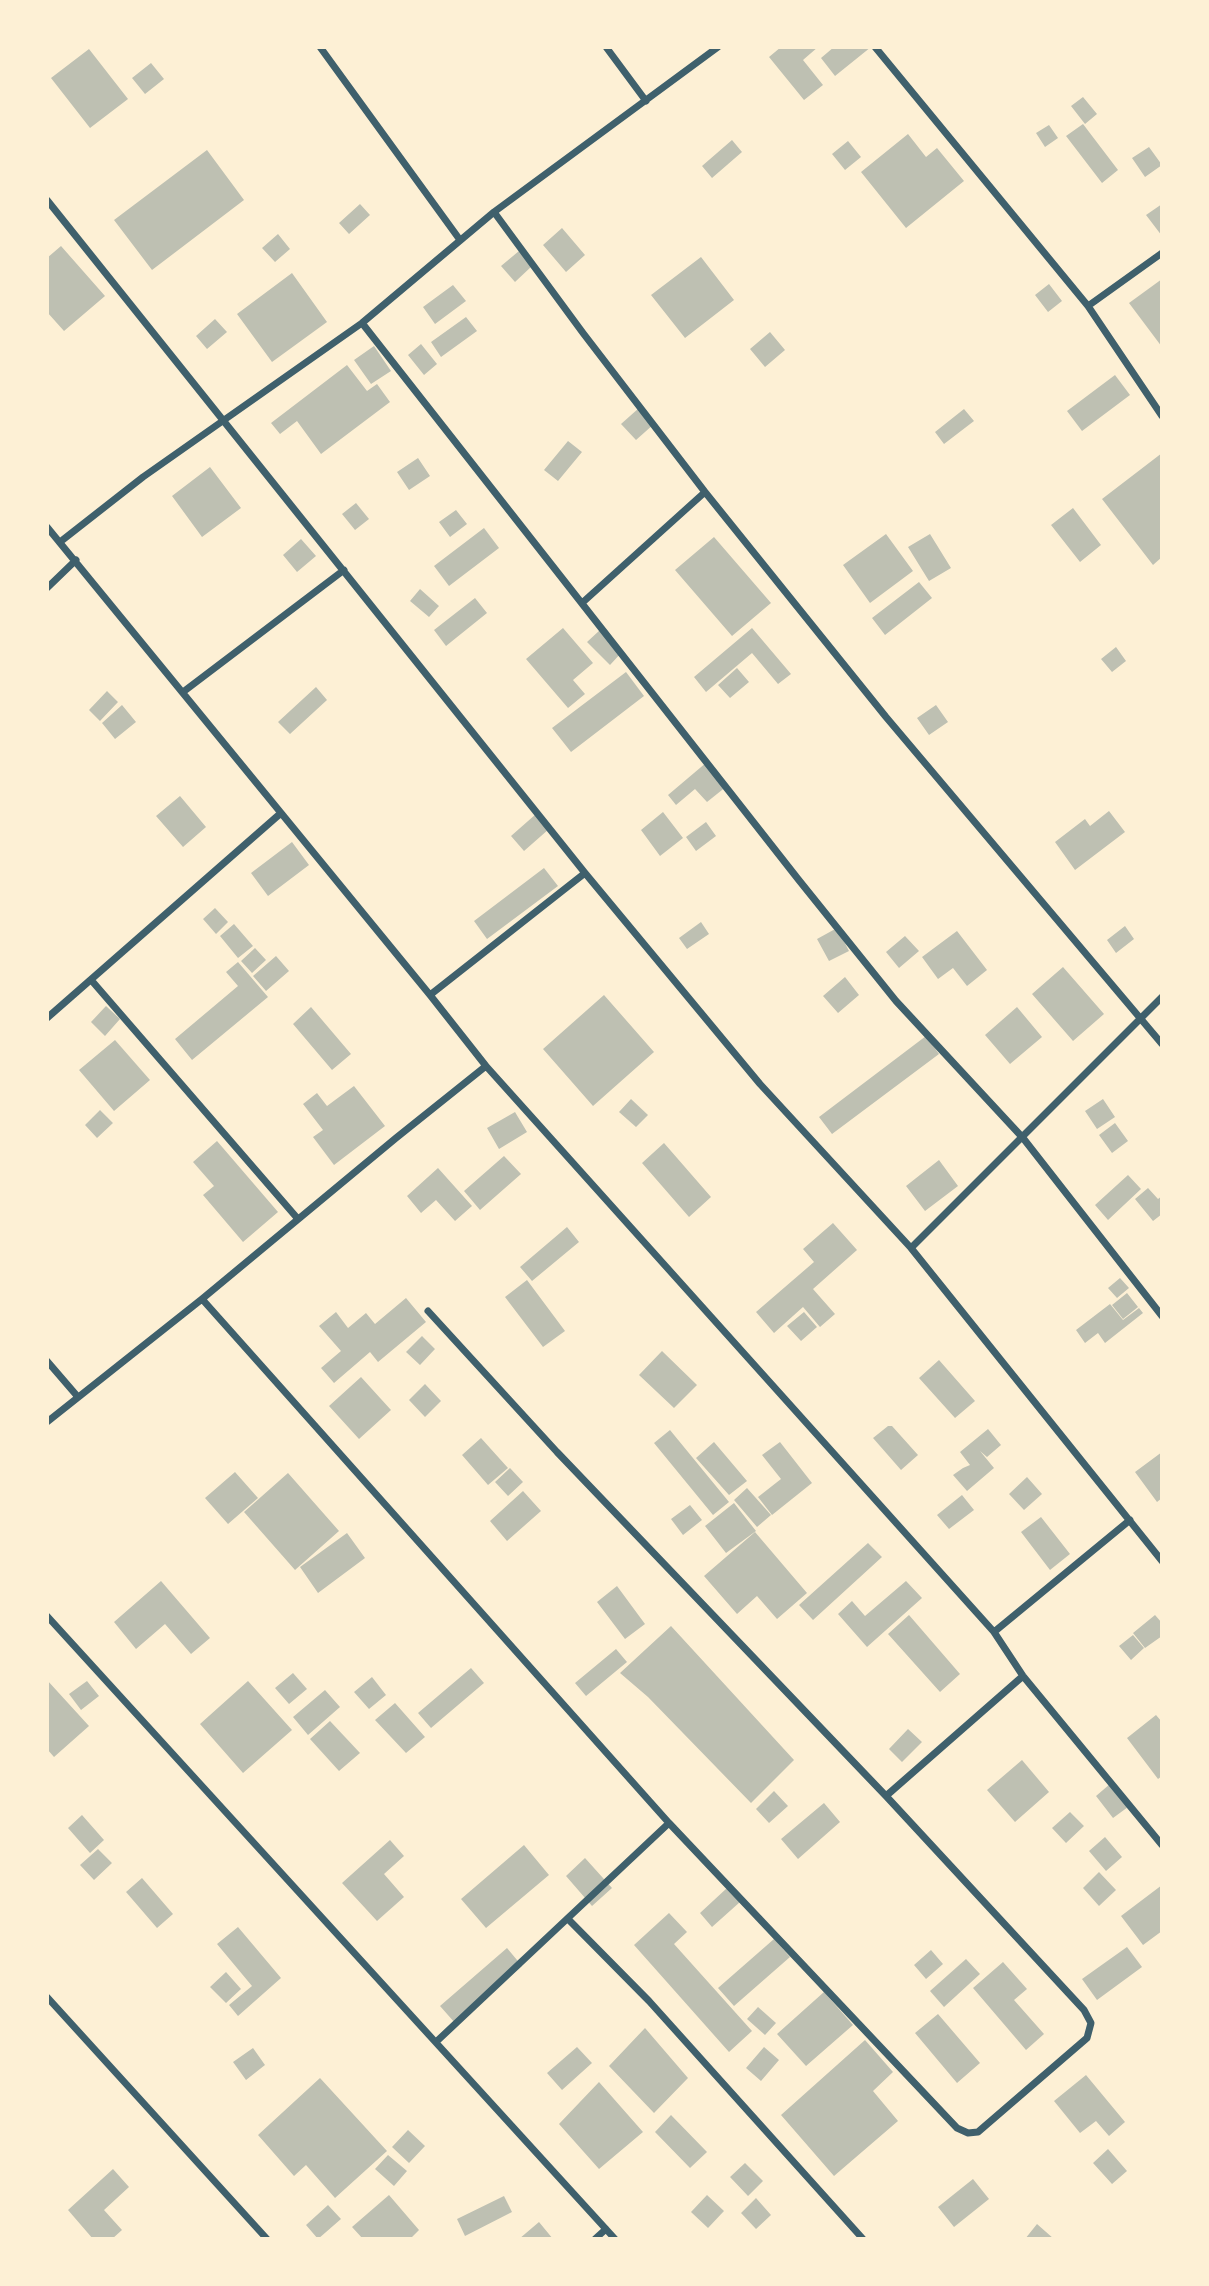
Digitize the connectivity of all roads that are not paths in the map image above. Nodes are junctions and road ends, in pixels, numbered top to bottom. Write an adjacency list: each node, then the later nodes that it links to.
1 (320, 47): 8 (street)
2 (606, 47): 5 (street)
3 (718, 47): 5 (street)
4 (875, 47): 10 (street)
5 (646, 101): 7 (street)
6 (47, 200): 13 (street)
7 (494, 212): 8 (street); 14 (street)
8 (460, 240): 11 (street)
9 (1162, 253): 10 (street)
10 (1088, 306): 12 (street)
11 (362, 323): 13 (street); 20 (street)
12 (1162, 416)
13 (225, 420): 16 (street); 18 (street)
14 (705, 492): 20 (street); 28 (street)
15 (47, 527): 16 (street)
16 (61, 542): 17 (street)
17 (76, 560): 19 (street); 21 (street)
18 (344, 570): 21 (street); 23 (street)
19 (47, 588)
20 (582, 603): 31 (street)
21 (183, 692): 22 (street)
22 (281, 813): 24 (street); 25 (street)
23 (585, 873): 25 (street); 33 (street)
24 (92, 981): 27 (street); 32 (street)
25 (430, 995): 30 (street)
26 (1162, 997): 28 (street)
27 (47, 1018)
28 (1140, 1020): 29 (street); 31 (street)
29 (1162, 1044)
30 (486, 1066): 32 (street); 43 (street)
31 (1023, 1138): 33 (street); 36 (street)
32 (298, 1219): 34 (street)
33 (911, 1248): 40 (street)
34 (202, 1299): 38 (street); 46 (street)
35 (428, 1311): 45 (street)
36 (1162, 1316)
37 (47, 1361): 38 (street)
38 (78, 1397): 39 (street)
39 (47, 1422)
40 (1130, 1520): 41 (street); 43 (street)
41 (1162, 1561)
42 (47, 1616): 50 (street)
43 (994, 1632): 44 (street)
44 (1023, 1676): 45 (street); 47 (street)
45 (886, 1796): 46 (street)
46 (669, 1824): 48 (street)
47 (1162, 1845)
48 (568, 1919): 50 (street); 55 (street)
49 (47, 1997): 52 (street)
50 (436, 2042): 51 (street)
51 (606, 2229): 53 (street); 54 (street)
52 (267, 2239)
53 (595, 2239)
54 (615, 2239)
55 (863, 2239)

